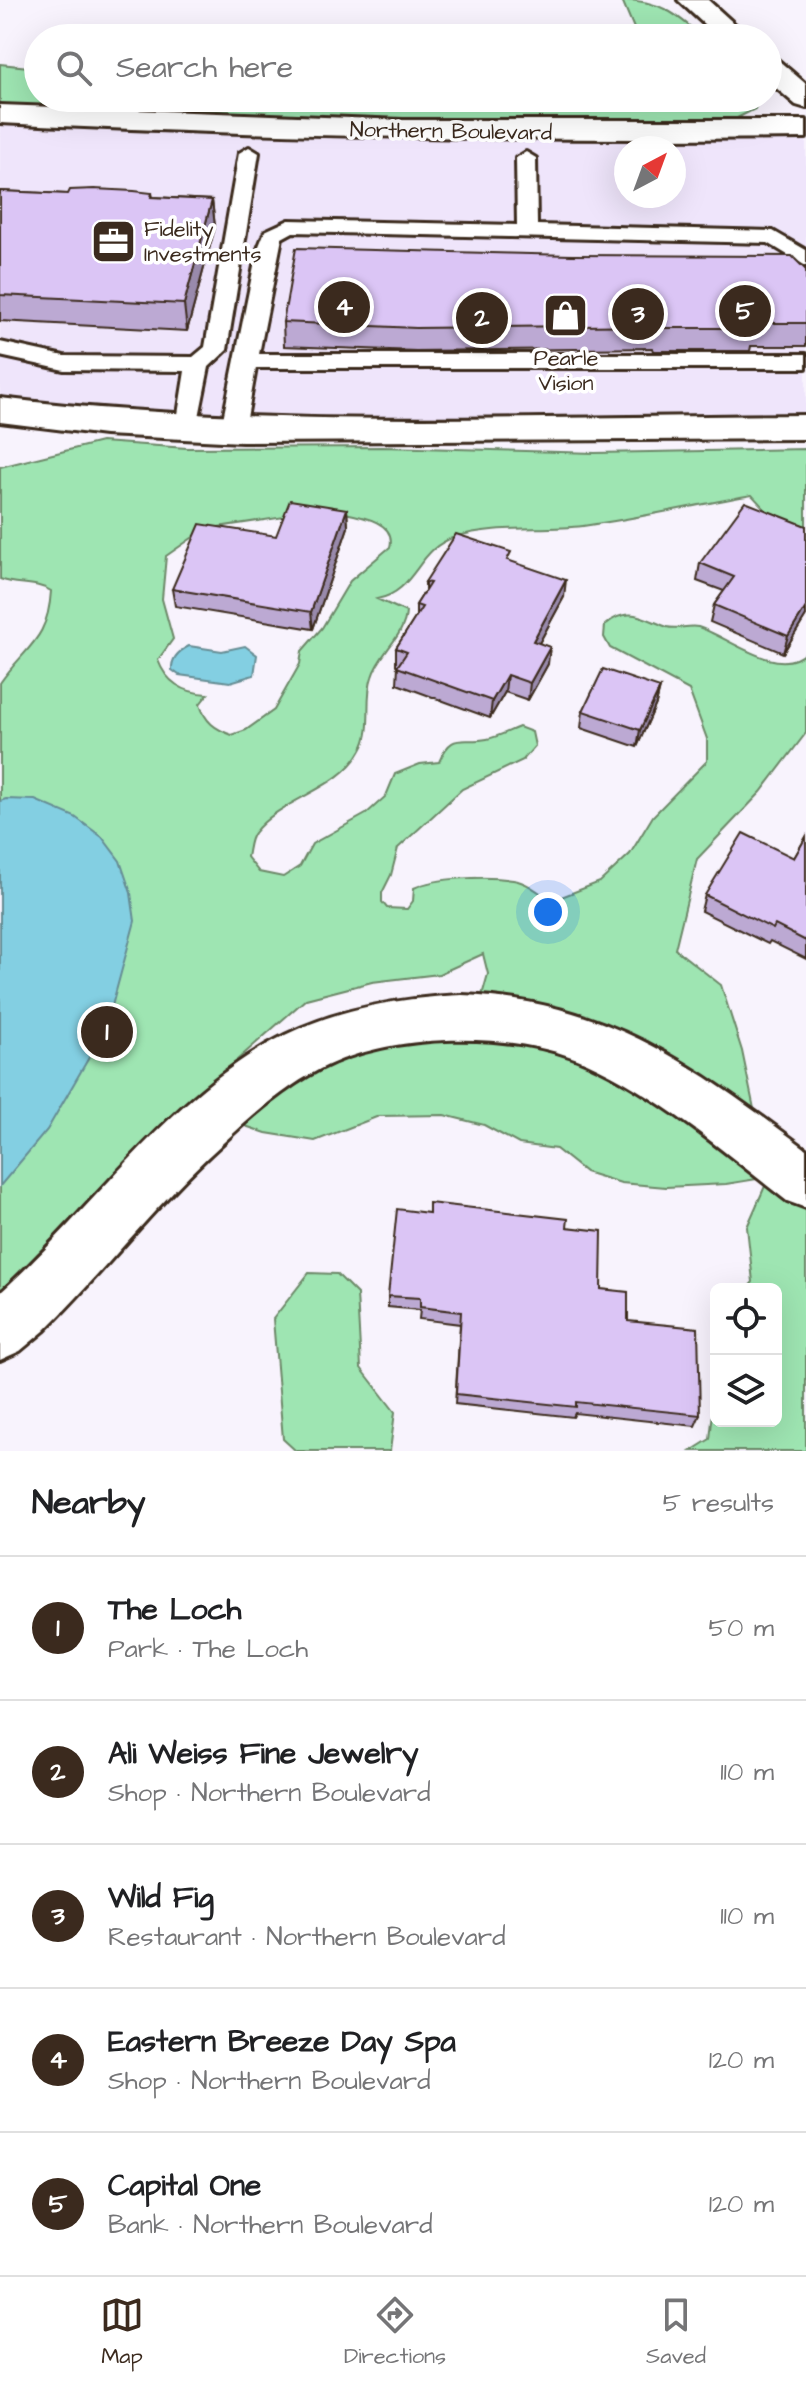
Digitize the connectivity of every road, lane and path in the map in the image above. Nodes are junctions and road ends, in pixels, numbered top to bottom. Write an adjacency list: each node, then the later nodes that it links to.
1 (692, 0): 2 (main road)
2 (720, 24)
3 (782, 78): 4 (main road)
4 (806, 99)
5 (0, 114): 6 (main road, Northern Boulevard)
6 (806, 129)
7 (0, 142): 9 (main road, Northern Boulevard)
8 (806, 152): 10 (main road)
9 (249, 153): 12 (main road, Northern Boulevard); 20 (lane)
10 (686, 154)
11 (614, 156): 12 (main road, Northern Boulevard)
12 (526, 158): 13 (lane)
13 (527, 233): 14 (lane); 17 (lane)
14 (806, 260)
15 (0, 332): 19 (lane)
16 (0, 349): 19 (lane)
17 (246, 361): 18 (lane); 24 (lane)
18 (797, 361)
19 (64, 363): 20 (lane)
20 (198, 364): 22 (lane)
21 (0, 410): 22 (main road)
22 (188, 427): 24 (main road)
23 (806, 427): 24 (main road)
24 (233, 429)
25 (806, 1182): 26 (main road)
26 (0, 1331)

